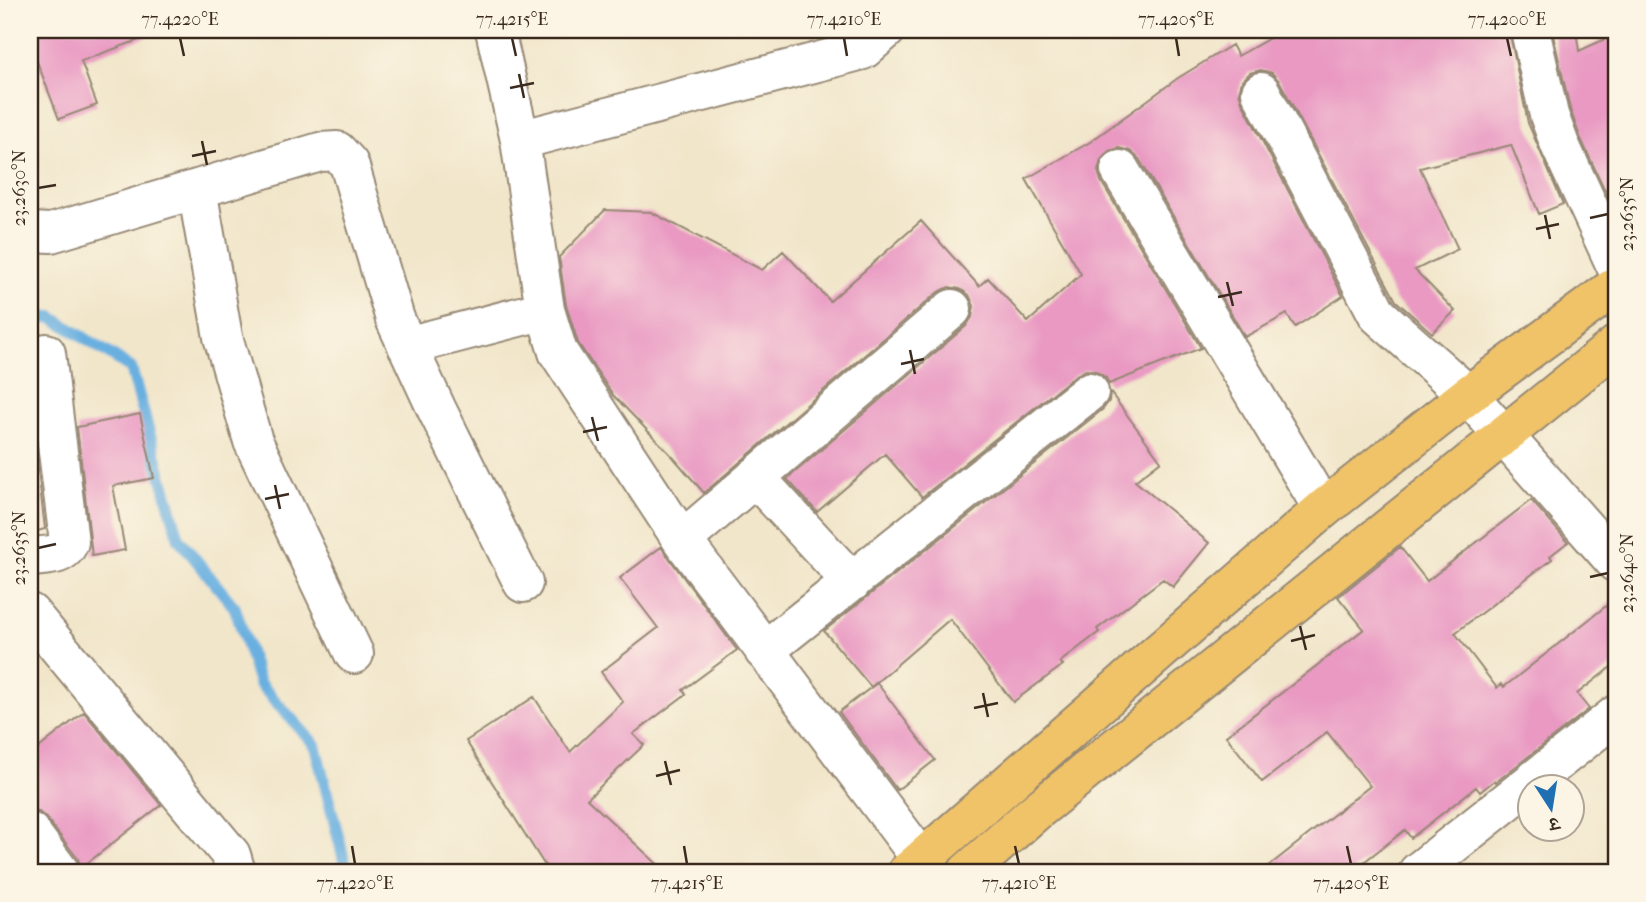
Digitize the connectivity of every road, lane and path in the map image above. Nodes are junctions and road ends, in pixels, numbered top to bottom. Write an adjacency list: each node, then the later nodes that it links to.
1 (495, 30): 5 (street)
2 (886, 30): 5 (street)
3 (1530, 30): 9 (street)
4 (1261, 92): 17 (street)
5 (520, 140): 12 (street)
6 (1120, 170): 20 (street)
7 (197, 189): 8 (street); 14 (street); 28 (street)
8 (30, 232)
9 (1616, 266)
10 (1616, 286): 17 (main road)
11 (952, 309): 19 (street)
12 (545, 310): 14 (street); 21 (street)
13 (1616, 345): 18 (main road)
14 (407, 346): 25 (street)
15 (46, 353): 22 (street)
16 (1089, 392): 24 (street)
17 (1468, 395): 18 (street); 20 (main road)
18 (1503, 435): 23 (street); 34 (main road)
19 (755, 477): 21 (street); 24 (street)
20 (1323, 509): 31 (main road)
21 (682, 540): 27 (street)
22 (30, 556)
23 (1616, 564)
24 (852, 582): 27 (street)
25 (523, 583)
26 (30, 613): 33 (street)
27 (764, 651): 31 (street)
28 (354, 654)
29 (1616, 716): 35 (street)
30 (30, 832): 32 (street)
31 (919, 868)
32 (60, 872)
33 (236, 872)
34 (967, 872)
35 (1418, 872)

